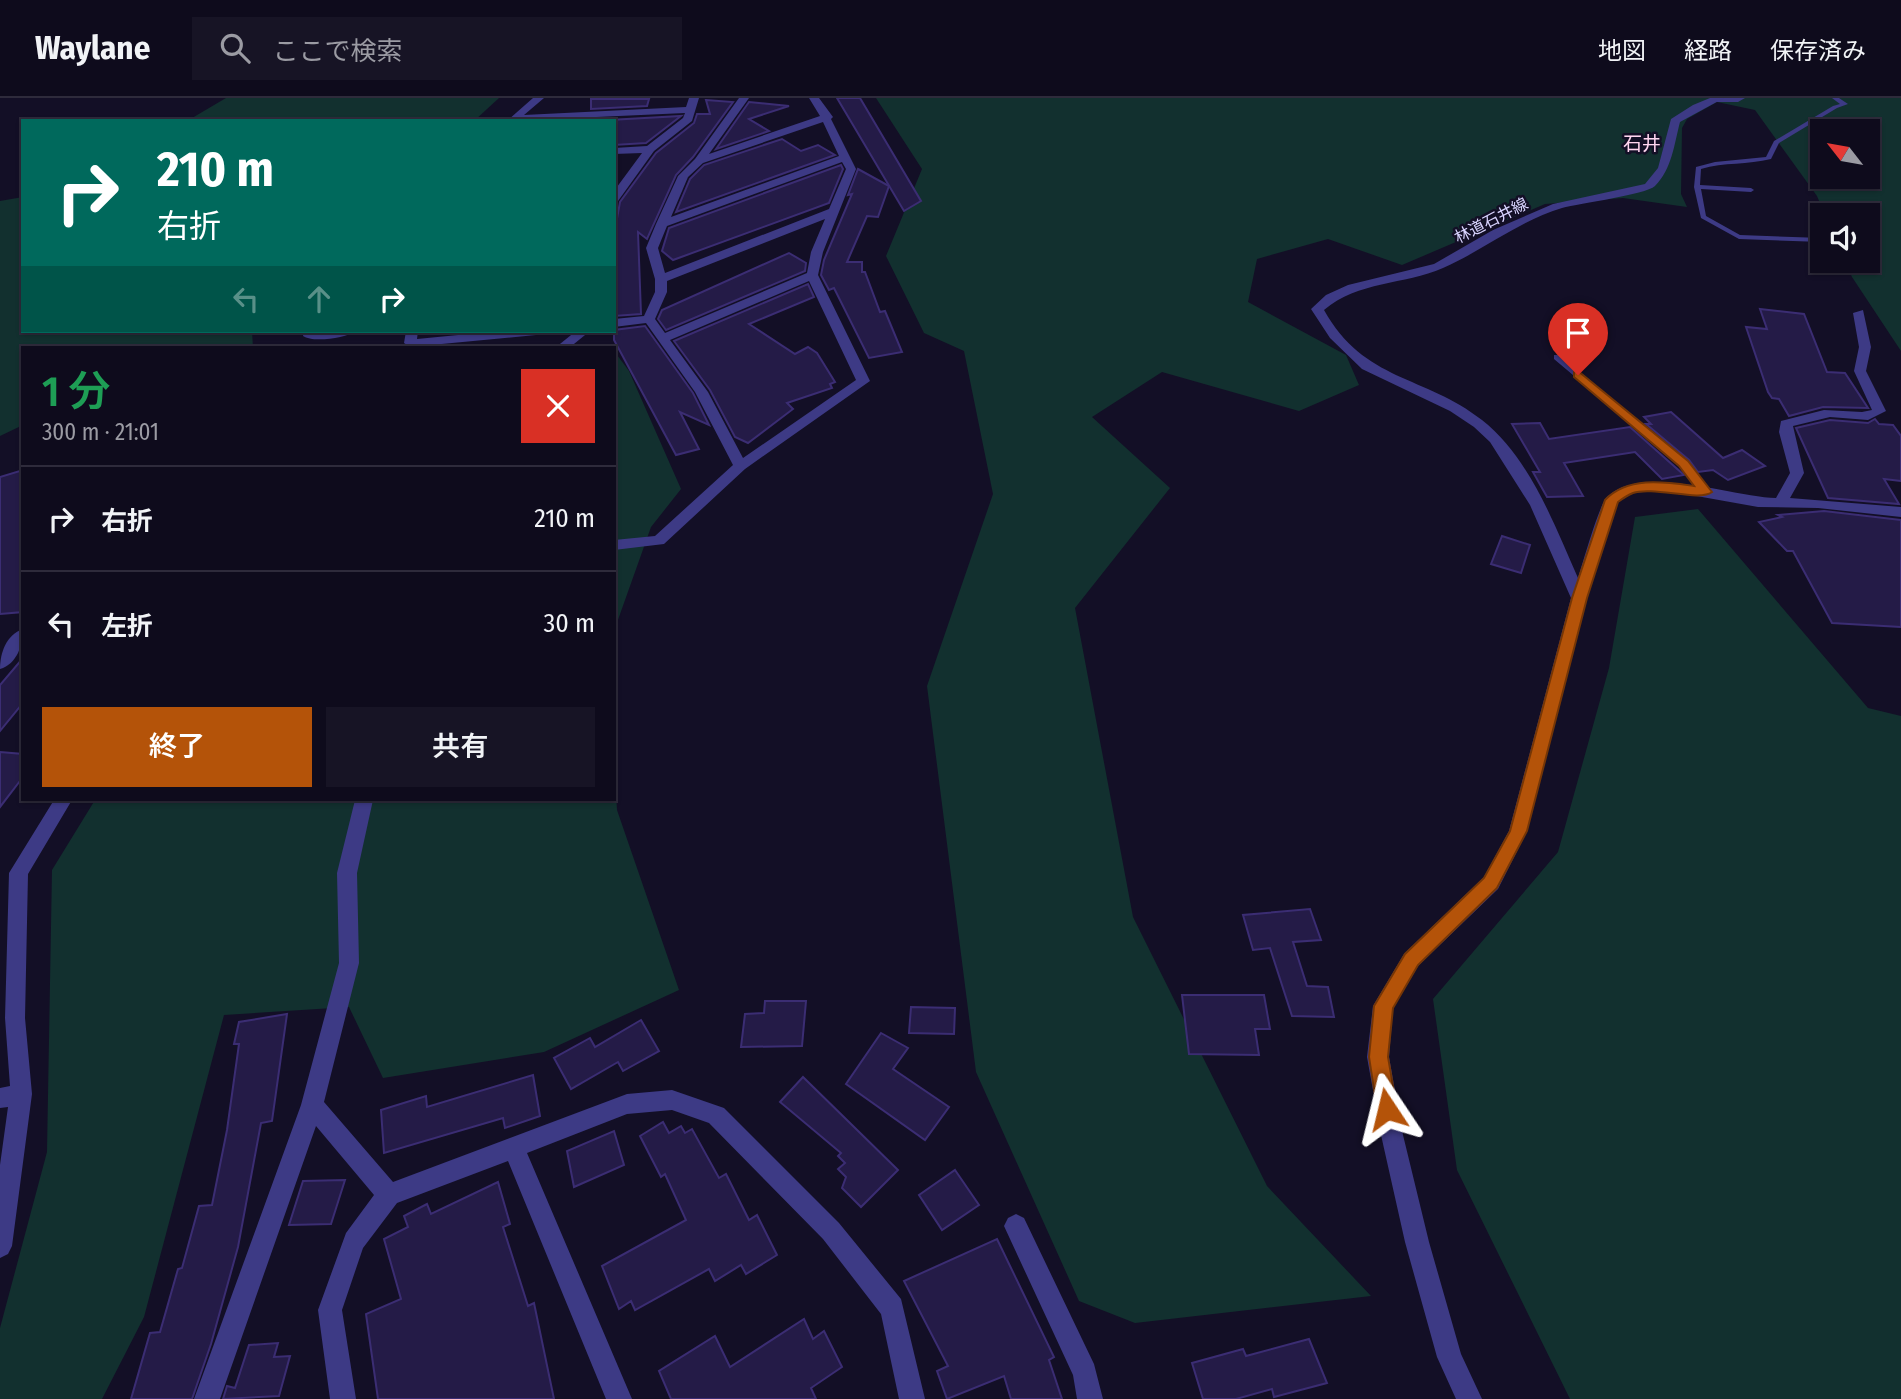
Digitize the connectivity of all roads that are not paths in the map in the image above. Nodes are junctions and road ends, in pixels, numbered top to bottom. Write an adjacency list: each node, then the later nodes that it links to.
1 (539, 98): 12 (street)
2 (619, 98): 10 (street)
3 (694, 98): 9 (street)
4 (744, 98): 17 (street)
5 (814, 98): 11 (street)
6 (1742, 98): 8 (lane)
7 (1835, 98): 18 (lane)
8 (1717, 99): 42 (street, 林道石井線)
9 (690, 110): 10 (street); 14 (street)
10 (602, 115): 13 (street)
11 (828, 117): 16 (street); 17 (street)
12 (514, 119)
13 (531, 119)
14 (650, 149): 15 (street); 20 (street)
15 (616, 151)
16 (844, 158): 21 (street); 22 (street)
17 (699, 161): 22 (street)
18 (1698, 187): 19 (lane); 23 (lane)
19 (1751, 190)
20 (616, 196)
21 (832, 212): 24 (street); 25 (street)
22 (662, 224): 25 (street)
23 (1810, 240)
24 (812, 275): 34 (street); 37 (street)
25 (661, 279): 27 (street)
26 (1859, 313): 39 (street)
27 (649, 319): 28 (street); 34 (street)
28 (616, 323)
29 (310, 333): 30 (street)
30 (330, 333)
31 (412, 333): 32 (street)
32 (516, 333)
33 (581, 333): 35 (street)
34 (664, 338): 37 (street)
35 (564, 346)
36 (1557, 357): 38 (lane)
37 (740, 466): 41 (street)
38 (1705, 492): 39 (street); 42 (street)
39 (1782, 502): 40 (street)
40 (1901, 512)
41 (616, 545)
42 (1579, 598): 58 (street)
43 (21, 639): 44 (street)
44 (0, 663)
45 (62, 801): 47 (street)
46 (364, 801): 48 (street)
47 (10, 1096): 52 (street)
48 (312, 1105): 50 (street); 53 (street)
49 (514, 1149): 50 (street); 55 (street); 56 (street)
50 (390, 1195): 54 (street)
51 (1016, 1226): 57 (street)
52 (0, 1246)
53 (207, 1399)
54 (343, 1399)
55 (620, 1399)
56 (912, 1399)
57 (1090, 1399)
58 (1469, 1399)

